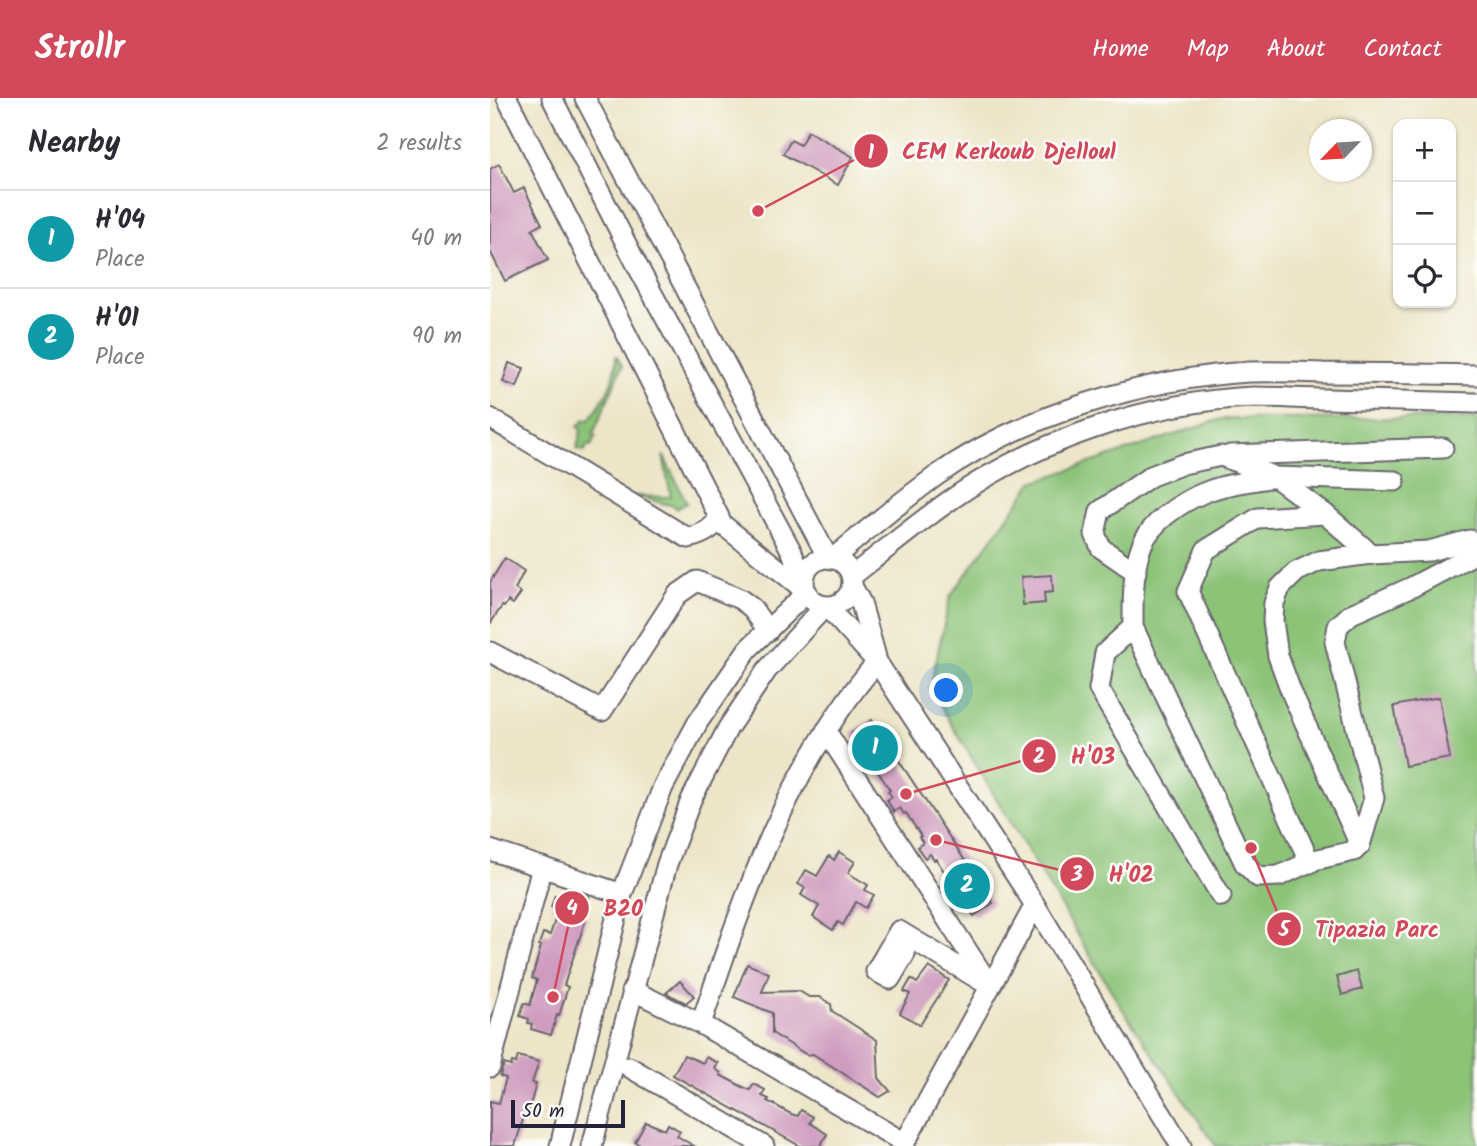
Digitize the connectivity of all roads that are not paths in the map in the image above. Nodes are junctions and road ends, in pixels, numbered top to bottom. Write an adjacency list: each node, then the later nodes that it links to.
1 (507, 98): 12 (street)
2 (552, 98): 18 (street)
3 (585, 98): 15 (street)
4 (1477, 374): 15 (street)
5 (1477, 403): 17 (street)
6 (490, 418): 12 (street)
7 (1443, 448): 8 (street)
8 (1221, 456): 9 (street); 16 (street)
9 (1275, 477): 10 (street); 11 (street); 16 (street)
10 (1395, 481)
11 (1325, 514): 14 (street); 27 (street)
12 (718, 522): 18 (street)
13 (1475, 543): 14 (street); 25 (street)
14 (1371, 554): 25 (street)
15 (830, 558): 17 (street); 18 (street)
16 (1136, 572): 20 (street)
17 (852, 581): 19 (street); 23 (street)
18 (806, 588): 19 (street); 21 (street)
19 (826, 606): 23 (street); 34 (street)
20 (1133, 627): 27 (street); 30 (street)
21 (768, 631): 22 (street); 29 (street)
22 (490, 652)
23 (877, 662): 24 (street); 31 (street)
24 (826, 731): 33 (street); 35 (street)
25 (1360, 845): 27 (street)
26 (490, 850): 28 (street)
27 (1310, 863)
28 (542, 867): 29 (street); 36 (street)
29 (622, 894): 39 (street)
30 (1221, 896)
31 (1035, 905): 33 (street); 42 (street)
32 (891, 946): 33 (street)
33 (990, 986): 38 (street)
34 (632, 990): 35 (street); 40 (street)
35 (701, 1024): 38 (street)
36 (490, 1067)
37 (629, 1067): 41 (street)
38 (904, 1144)
39 (560, 1146)
40 (592, 1146)
41 (764, 1146)
42 (1181, 1146)

